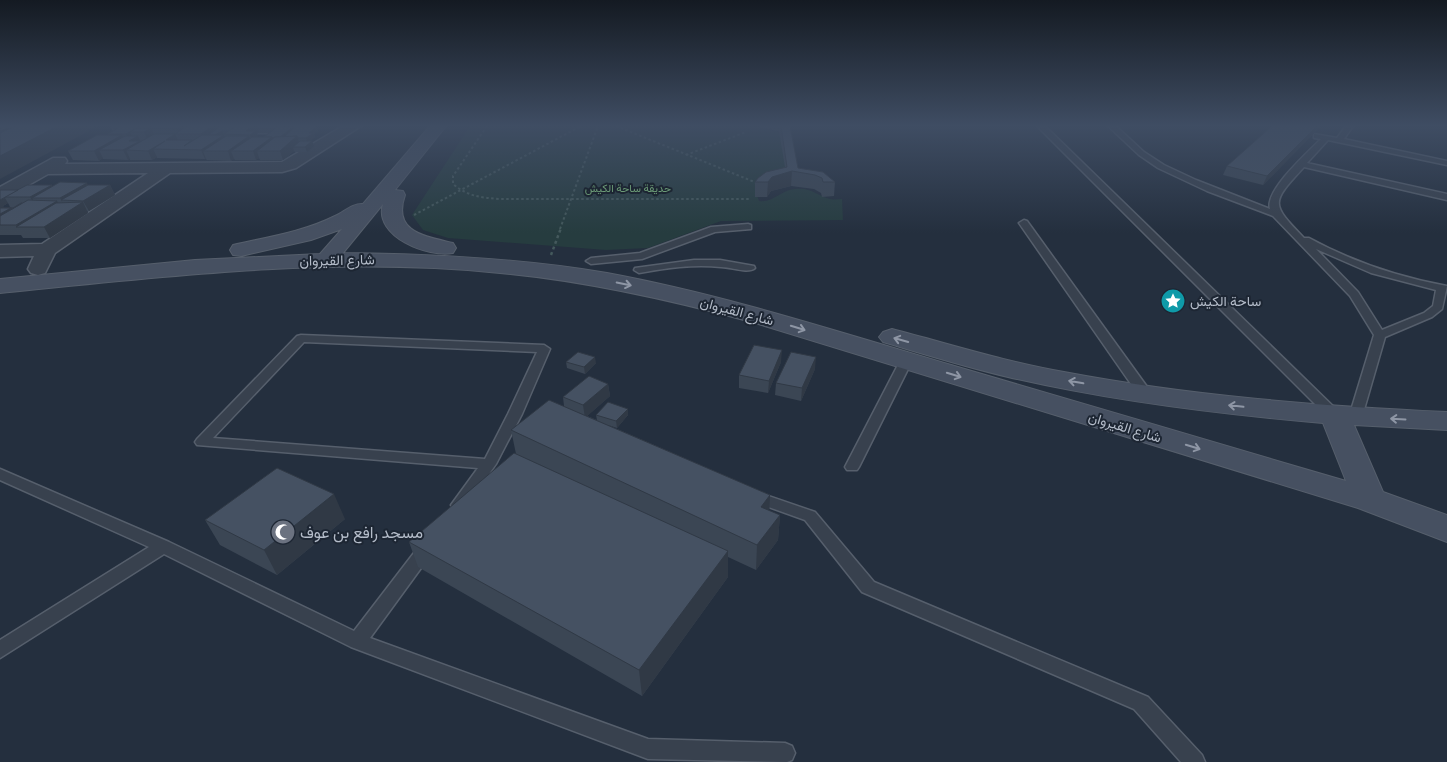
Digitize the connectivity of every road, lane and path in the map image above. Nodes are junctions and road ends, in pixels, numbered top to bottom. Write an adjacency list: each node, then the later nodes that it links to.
1 (58, 162): 12 (street)
2 (296, 162): 13 (street)
3 (413, 162): 20 (main road)
4 (419, 162): 20 (main road)
5 (463, 162): 15 (path)
6 (514, 162): 15 (path)
7 (585, 162): 22 (path)
8 (702, 162): 14 (path)
9 (1078, 162): 45 (lane)
10 (1154, 162): 24 (lane)
11 (1302, 164): 21 (lane); 24 (lane)
12 (45, 169): 13 (street); 16 (street)
13 (165, 169): 19 (street)
14 (763, 186)
15 (460, 190): 22 (path); 26 (path)
16 (2, 191): 17 (street)
17 (34, 191)
18 (101, 192): 19 (street)
19 (130, 192): 34 (street)
20 (387, 196): 26 (main road); 31 (main road); 32 (main road)
21 (1447, 197)
22 (572, 199): 23 (path); 33 (path)
23 (750, 199)
24 (1276, 214): 28 (lane)
25 (1024, 223): 43 (lane)
26 (395, 224): 29 (main road)
27 (748, 228): 35 (lane)
28 (1293, 232): 40 (lane); 41 (lane)
29 (445, 248): 32 (main road, شارع القيروان); 33 (main road, شارع القيروان)
30 (0, 250): 34 (street)
31 (235, 251): 32 (main road, شارع القيروان); 34 (main road, شارع القيروان)
32 (341, 253): 39 (main road, شارع القيروان); 42 (main road, شارع القيروان, one-way to 42)
33 (551, 256): 35 (main road, شارع القيروان)
34 (42, 260): 38 (main road, شارع القيروان)
35 (591, 261): 37 (main road, شارع القيروان)
36 (750, 268): 37 (lane)
37 (639, 270): 43 (main road, شارع القيروان, one-way to 37)
38 (0, 273)
39 (0, 286)
40 (1444, 289): 41 (lane)
41 (1380, 335): 45 (lane)
42 (906, 361): 49 (lane); 52 (main road, شارع القيروان, one-way to 52)
43 (1145, 394): 45 (main road, شارع القيروان, one-way to 43)
44 (515, 414): 46 (lane); 48 (lane); 48 (lane)
45 (1346, 416): 47 (main road, شارع القيروان, one-way to 45); 52 (main road)
46 (534, 420)
47 (1447, 421)
48 (490, 464): 53 (lane)
49 (852, 467)
50 (0, 474): 56 (lane)
51 (736, 490): 60 (lane)
52 (1370, 500): 54 (main road, شارع القيروان)
53 (449, 518)
54 (1447, 529)
55 (432, 541): 57 (lane)
56 (163, 546): 57 (lane); 58 (lane)
57 (357, 641): 59 (lane)
58 (0, 650)
59 (785, 753)
60 (1194, 762)

